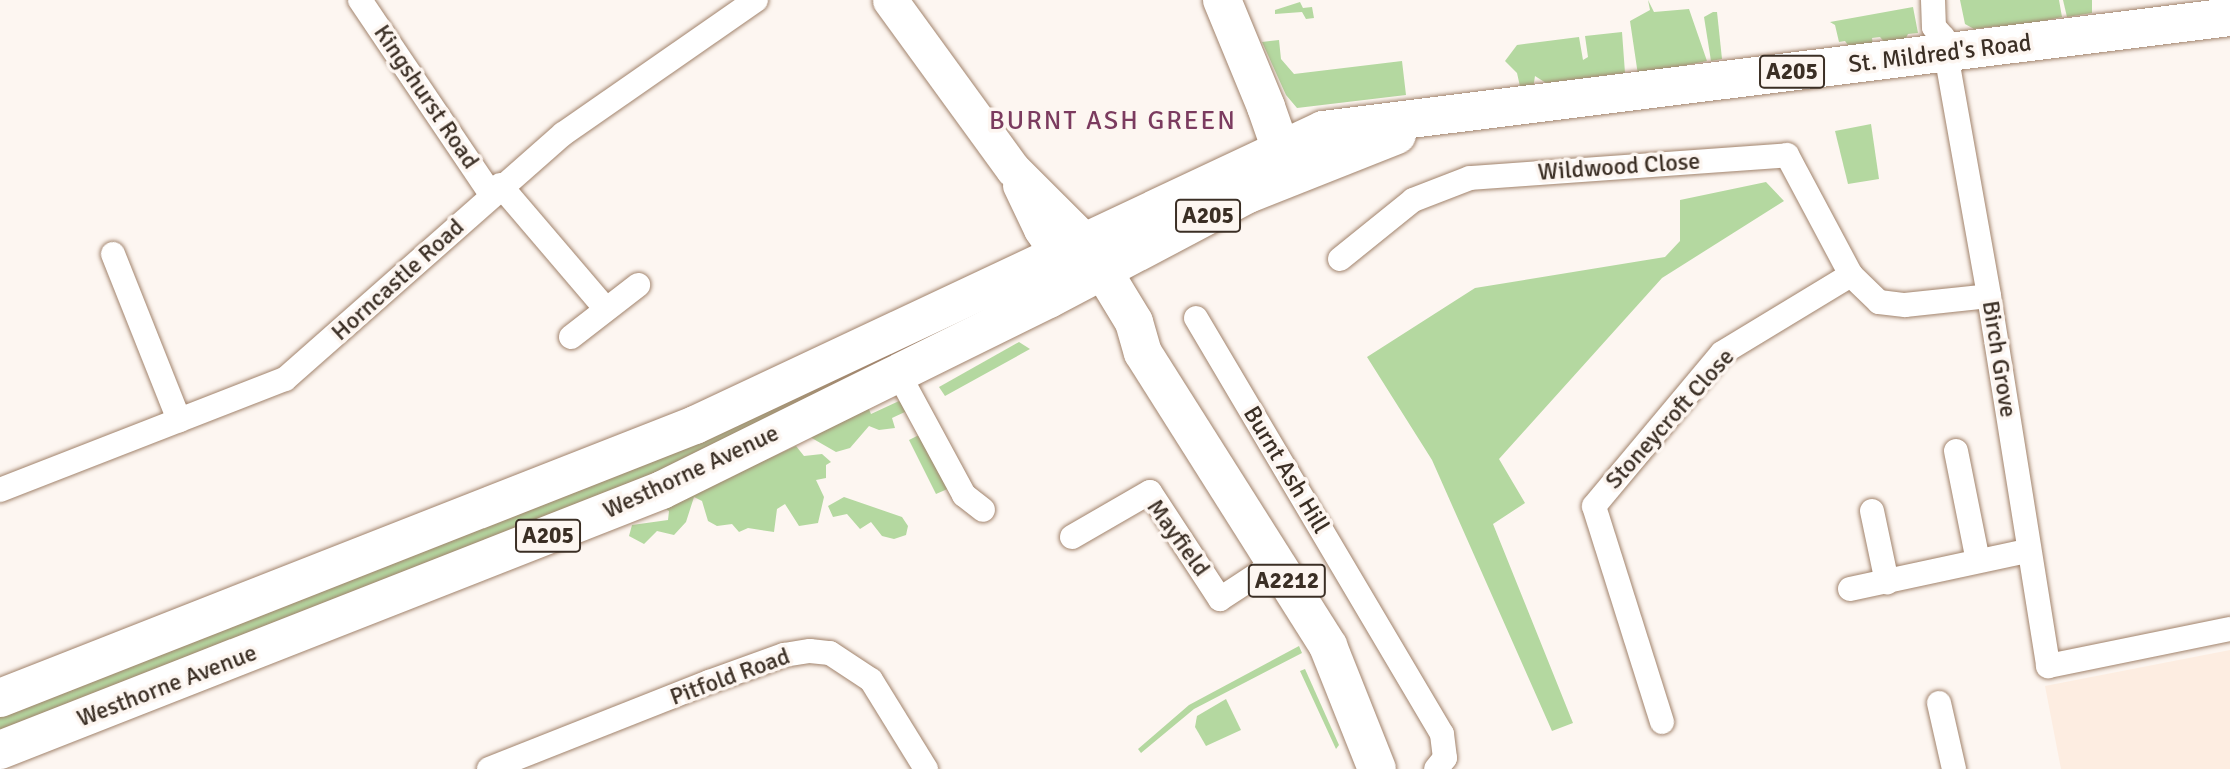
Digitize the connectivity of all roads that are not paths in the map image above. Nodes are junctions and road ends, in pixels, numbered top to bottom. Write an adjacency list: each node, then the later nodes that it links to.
1 (360, 0): 12 (street, Kingshurst Road)
2 (756, 0): 12 (street, Horncastle Road)
3 (890, 0): 15 (street)
4 (1933, 0): 7 (street, Birch Grove)
5 (2224, 12): 7 (main road, St. Mildred's Road / A205)
6 (1229, 15): 8 (main road); 11 (main road)
7 (1946, 53): 9 (main road, St. Mildred's Road / A205); 18 (street, Birch Grove)
8 (1256, 79): 10 (main road); 11 (main road)
9 (1441, 117): 10 (main road, St. Mildred's Road / A205); 11 (main road, St. Mildred's Road / A205)
10 (1323, 130): 11 (main road, St. Mildred's Road / A205)
11 (1275, 165): 15 (main road, Westhorne Avenue / A205)
12 (496, 189): 19 (street, Kingshurst Road); 23 (street, Horncastle Road)
13 (113, 254): 23 (street)
14 (1340, 258): 16 (street, Wildwood Close)
15 (1082, 262): 22 (main road, Westhorne Avenue / A205); 31 (main road, A2212); 35 (main road, Westhorne Avenue / A205)
16 (1851, 275): 18 (street); 37 (street, Stoneycroft Close)
17 (638, 285): 19 (street)
18 (1989, 296): 29 (street, Birch Grove)
19 (606, 309): 21 (street)
20 (1196, 318): 42 (street, Burnt Ash Hill)
21 (571, 337)
22 (897, 372): 26 (street); 38 (main road, Westhorne Avenue / A205)
23 (178, 419): 25 (street, Horncastle Road)
24 (1956, 451): 30 (street)
25 (0, 490)
26 (984, 510)
27 (1871, 511): 32 (street)
28 (1072, 537): 31 (street, Mayfield)
29 (2028, 551): 30 (street); 34 (street, Birch Grove)
30 (1978, 562): 32 (street)
31 (1275, 563): 41 (main road, A2212)
32 (1887, 582): 33 (street)
33 (1850, 589)
34 (2230, 629)
35 (0, 698)
36 (1939, 703): 43 (street)
37 (1662, 722)
38 (0, 750)
39 (489, 769): 40 (street, Pitfold Road)
40 (926, 769)
41 (1377, 769)
42 (1436, 769)
43 (1954, 769)

